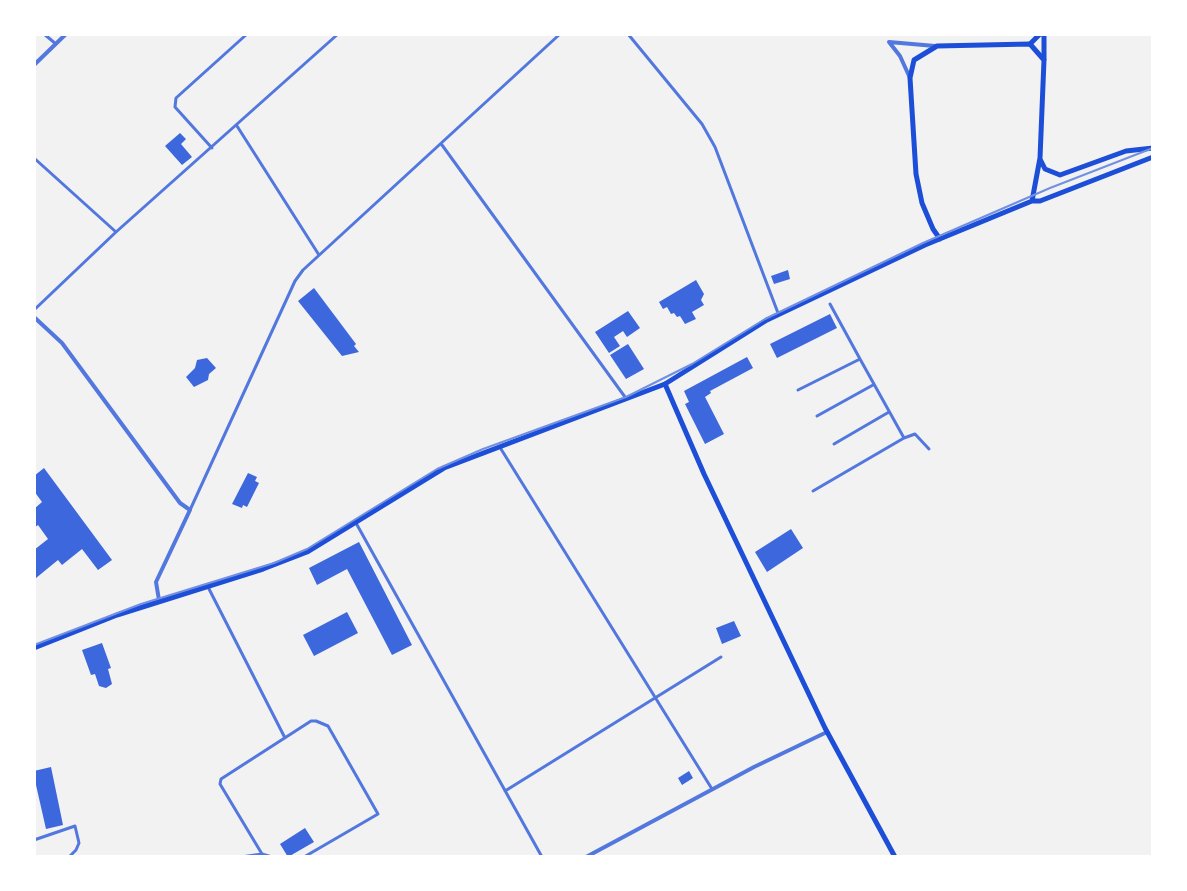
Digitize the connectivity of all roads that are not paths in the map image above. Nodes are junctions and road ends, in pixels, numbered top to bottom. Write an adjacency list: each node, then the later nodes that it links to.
1 (44, 34): 8 (street)
2 (66, 34): 8 (street)
3 (247, 34): 16 (street)
4 (338, 34): 14 (street)
5 (560, 34): 15 (street)
6 (628, 34): 27 (street)
7 (1042, 34): 9 (main road); 11 (main road)
8 (56, 44): 12 (street)
9 (1030, 44): 10 (main road); 11 (main road)
10 (937, 46): 13 (main road); 13 (street)
11 (1044, 60): 20 (main road)
12 (34, 65)
13 (910, 78): 23 (main road)
14 (237, 126): 16 (street); 24 (street)
15 (442, 145): 24 (street); 33 (street)
16 (212, 148): 22 (street)
17 (1153, 148): 20 (main road)
18 (1153, 157): 21 (main road)
19 (34, 158): 22 (street)
20 (1040, 158): 21 (main road)
21 (1032, 201): 23 (main road)
22 (116, 232): 26 (street)
23 (940, 239): 27 (main road)
24 (319, 255): 41 (street)
25 (830, 304): 29 (street)
26 (34, 310)
27 (779, 314): 30 (main road)
28 (34, 317): 41 (street)
29 (860, 359): 31 (street); 32 (street)
30 (665, 384): 33 (main road); 48 (main road)
31 (873, 385): 34 (street); 35 (street)
32 (798, 390)
33 (627, 400): 38 (main road)
34 (889, 412): 36 (street); 37 (street)
35 (817, 416)
36 (904, 438): 39 (street); 40 (street)
37 (834, 444)
38 (499, 445): 42 (main road); 47 (street)
39 (929, 449)
40 (813, 491)
41 (190, 510): 44 (street)
42 (356, 523): 43 (main road); 51 (street)
43 (207, 585): 44 (main road); 49 (street)
44 (159, 600): 45 (main road)
45 (34, 648)
46 (721, 657): 47 (street)
47 (656, 697): 50 (street); 51 (street)
48 (827, 732): 50 (street); 60 (main road)
49 (285, 738): 53 (street); 57 (street)
50 (713, 789): 59 (street)
51 (505, 791): 58 (street)
52 (34, 840): 54 (street)
53 (262, 854): 55 (street); 56 (street)
54 (69, 857)
55 (241, 857)
56 (272, 857)
57 (304, 857)
58 (542, 857)
59 (586, 857)
60 (895, 857)

